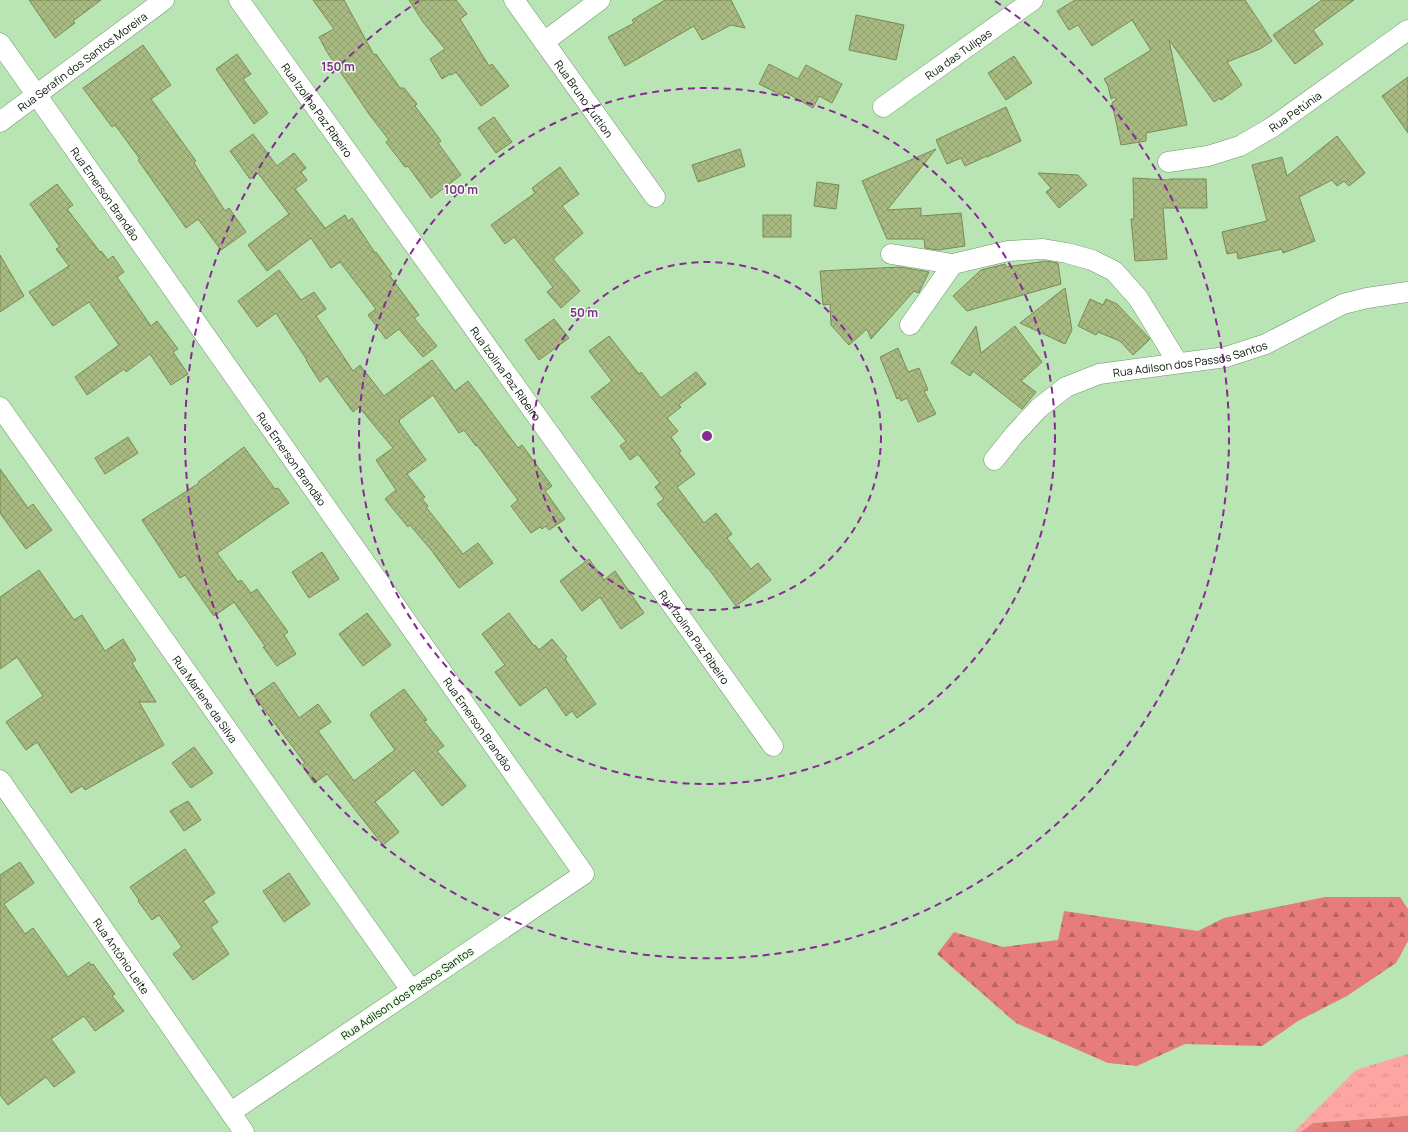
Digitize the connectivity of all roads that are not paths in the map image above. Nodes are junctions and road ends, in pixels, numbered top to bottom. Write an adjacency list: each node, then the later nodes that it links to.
1 (164, 0): 9 (street, Rua Serafin dos Santos Moreira)
2 (239, 0): 21 (street, Rua Izolina Paz Ribeiro)
3 (514, 0): 7 (street, Rua Bruno Zuttion)
4 (600, 0): 7 (street)
5 (1033, 0): 10 (street, Rua das Tulipas)
6 (1408, 30): 12 (street, Rua Petúnia)
7 (544, 42): 13 (street, Rua Bruno Zuttion)
8 (0, 44): 9 (street, Rua Emerson Brandão)
9 (36, 95): 11 (street, Rua Serafin dos Santos Moreira); 23 (street, Rua Emerson Brandão)
10 (883, 107)
11 (0, 122)
12 (1168, 162)
13 (655, 197)
14 (891, 254): 15 (street)
15 (953, 264): 17 (street); 18 (street)
16 (1408, 292): 18 (street, Rua Adilson dos Passos Santos)
17 (910, 325)
18 (1178, 363): 20 (street, Rua Adilson dos Passos Santos)
19 (0, 407): 24 (street, Rua Marlene da Silva)
20 (994, 460)
21 (773, 746)
22 (0, 780): 25 (street, Rua Antônio Leite)
23 (584, 874): 24 (street, Rua Adilson dos Passos Santos)
24 (411, 990): 25 (street, Rua Adilson dos Passos Santos)
25 (231, 1112): 26 (street, Rua Antônio Leite)
26 (244, 1132)

